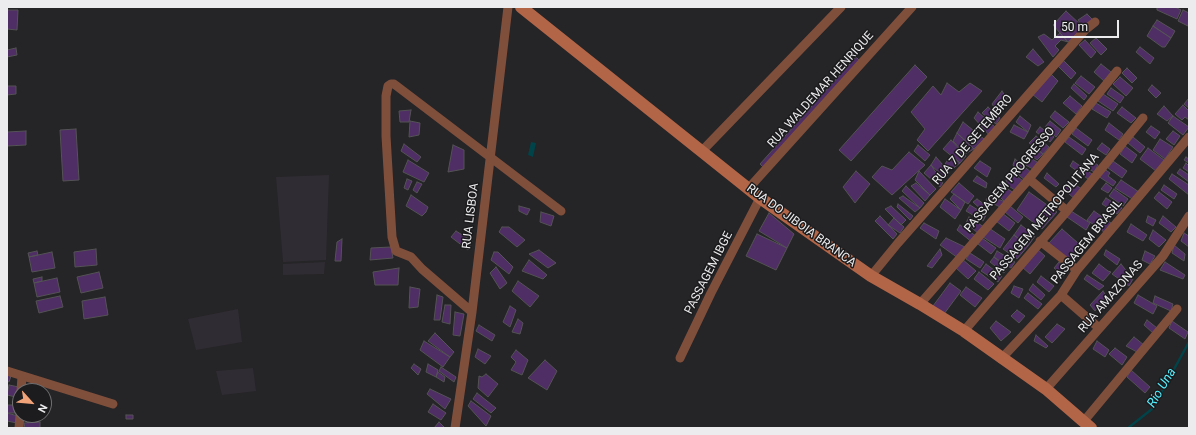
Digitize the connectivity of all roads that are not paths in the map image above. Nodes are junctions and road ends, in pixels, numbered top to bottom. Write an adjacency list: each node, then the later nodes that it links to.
1 (508, 7): 10 (street, RUA LISBOA)
2 (522, 7): 9 (main road, RUA DO JIBOIA BRANCA)
3 (840, 7): 9 (street)
4 (912, 7): 12 (street, RUA WALDEMAR HENRIQUE)
5 (1095, 22): 19 (street, RUA 7 DE SETEMBRO)
6 (1116, 71): 11 (street, PASSAGEM PROGRESSO)
7 (1144, 118): 15 (street, PASSAGEM METROPOLITANA)
8 (1189, 137): 18 (street, PASSAGEM BRASIL)
9 (702, 151): 12 (main road, RUA DO JIBOIA BRANCA)
10 (490, 156): 14 (street); 23 (street, RUA LISBOA); 23 (street)
11 (1029, 179): 15 (street); 21 (street, PASSAGEM PROGRESSO)
12 (748, 189): 13 (main road, RUA DO JIBOIA BRANCA)
13 (760, 198): 19 (main road, RUA DO JIBOIA BRANCA); 26 (street, PASSAGEM IBGE)
14 (561, 211)
15 (1067, 211): 17 (street, PASSAGEM METROPOLITANA)
16 (1189, 216): 24 (street, RUA AMAZONAS)
17 (1040, 241): 18 (street); 25 (street, PASSAGEM METROPOLITANA)
18 (1077, 270): 20 (street, PASSAGEM BRASIL)
19 (871, 276): 21 (main road, RUA DO JIBOIA BRANCA)
20 (1061, 294): 24 (street); 27 (street, PASSAGEM BRASIL)
21 (920, 304): 25 (main road, RUA DO JIBOIA BRANCA)
22 (1177, 309): 33 (street)
23 (472, 312): 34 (street, RUA LISBOA)
24 (1099, 328): 31 (street, RUA AMAZONAS)
25 (964, 331): 27 (main road, RUA DO JIBOIA BRANCA)
26 (680, 358)
27 (1001, 359): 31 (main road, RUA DO JIBOIA BRANCA)
28 (7, 371): 29 (street)
29 (22, 376): 30 (street); 32 (street)
30 (22, 383)
31 (1046, 389): 33 (main road, RUA DO JIBOIA BRANCA)
32 (113, 404)
33 (1088, 425)
34 (455, 428)

